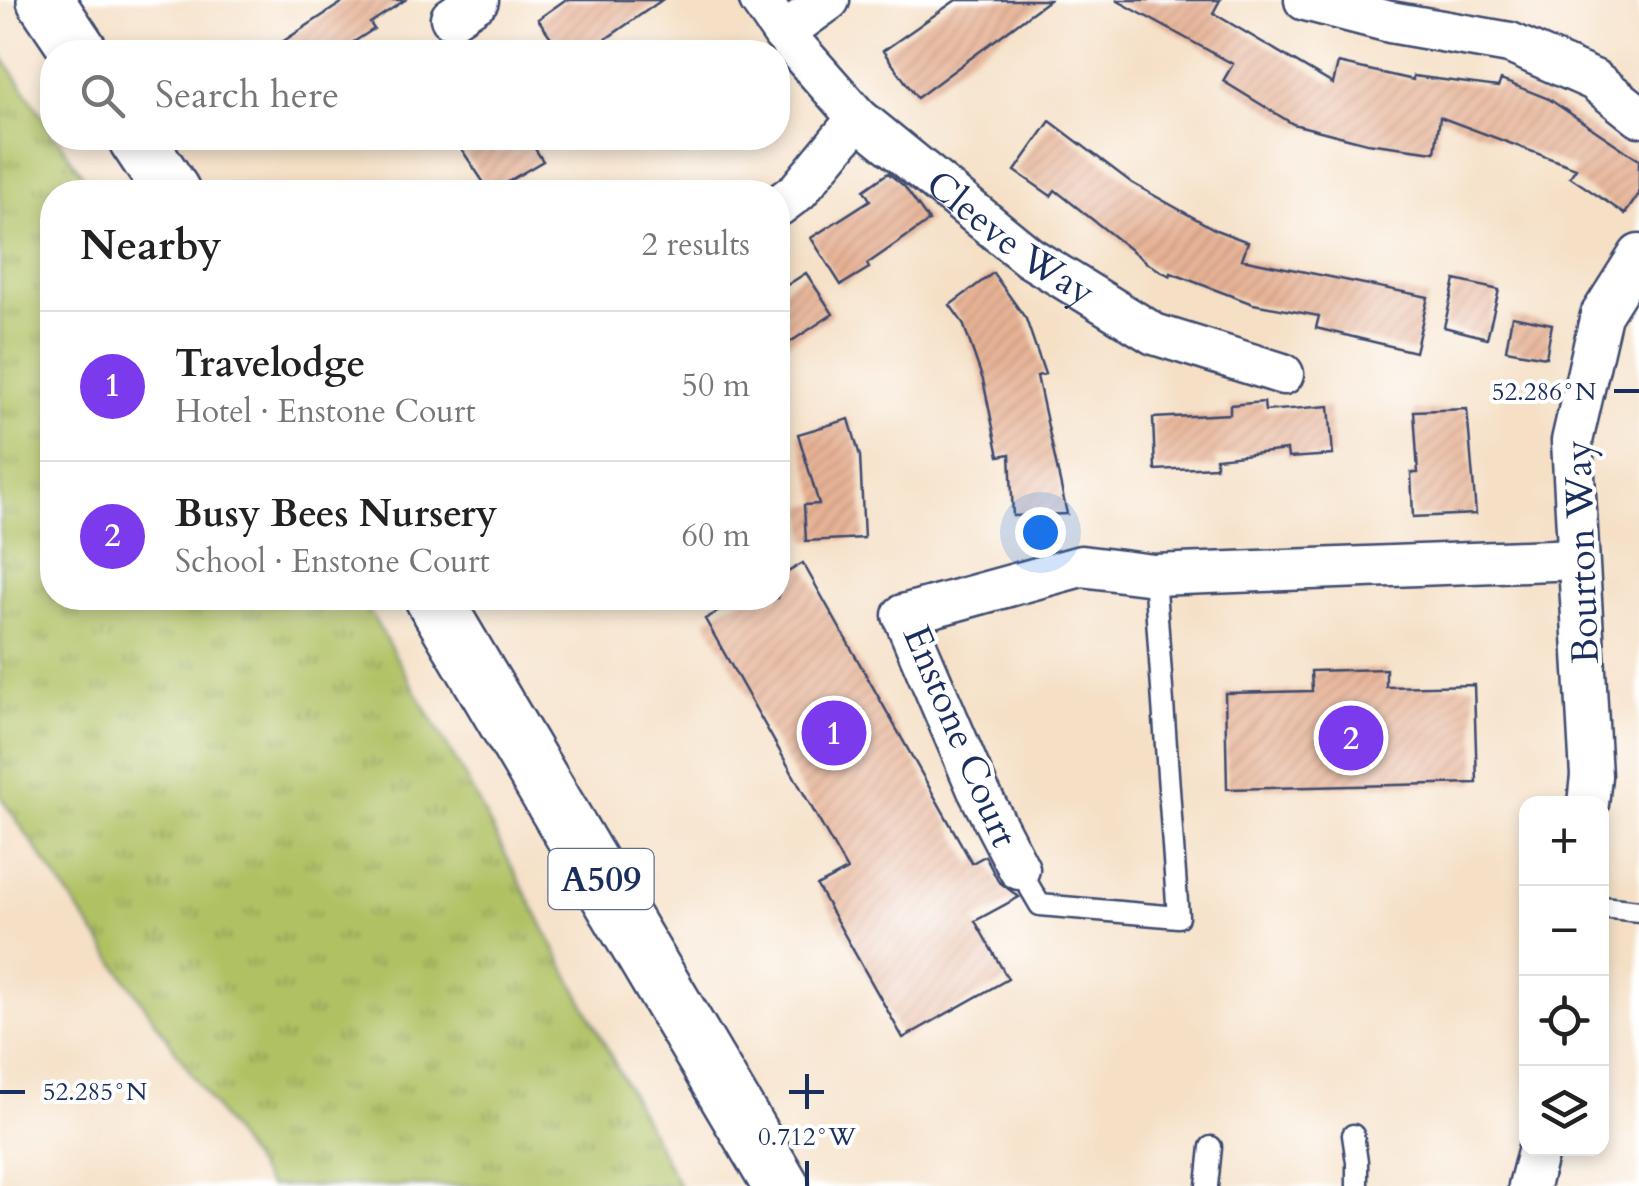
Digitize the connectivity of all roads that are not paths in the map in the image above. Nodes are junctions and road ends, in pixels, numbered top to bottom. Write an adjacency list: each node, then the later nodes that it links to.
1 (45, 0): 7 (highway)
2 (760, 0): 6 (street, Cleeve Way)
3 (829, 0): 6 (street)
4 (1305, 0): 5 (street)
5 (1392, 11): 10 (street)
6 (783, 33): 8 (street, Cleeve Way)
7 (72, 40)
8 (789, 40)
9 (790, 41): 11 (street, Cleeve Way)
10 (1639, 116)
11 (858, 118): 14 (street); 16 (street, Cleeve Way)
12 (144, 150): 13 (highway)
13 (164, 180)
14 (790, 197)
15 (1639, 255): 17 (street, Bourton Way)
16 (1282, 374)
17 (1578, 559): 18 (street, Enstone Court); 20 (street, Bourton Way)
18 (1154, 574): 21 (lane); 21 (street, Enstone Court)
19 (439, 610): 27 (highway, A509)
20 (1589, 796)
21 (1019, 870)
22 (1609, 908): 23 (lane)
23 (1639, 911)
24 (1352, 1135): 29 (lane)
25 (1211, 1147): 28 (lane)
26 (1537, 1156): 30 (street)
27 (781, 1186)
28 (1208, 1186)
29 (1356, 1186)
30 (1529, 1186)

